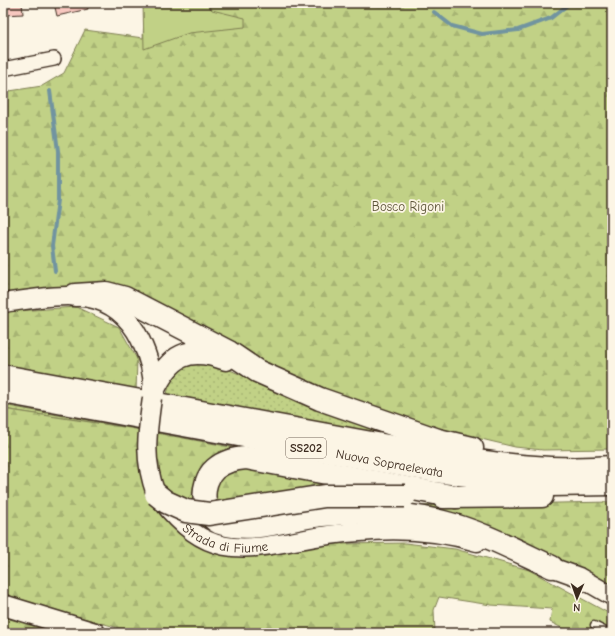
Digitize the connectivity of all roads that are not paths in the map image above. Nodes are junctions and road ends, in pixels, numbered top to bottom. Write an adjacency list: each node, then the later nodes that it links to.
1 (54, 59): 2 (street)
2 (3, 68)
3 (75, 295): 4 (main road, Strada di Fiume); 5 (highway); 8 (main road, Strada di Fiume)
4 (3, 303)
5 (257, 371): 8 (highway); 9 (highway)
6 (3, 376): 10 (highway, Nuova Sopraelevata / SS202)
7 (3, 392): 11 (highway, Nuova Sopraelevata / SS202)
8 (152, 394): 13 (main road, Strada di Fiume, bridge)
9 (612, 461)
10 (612, 467)
11 (612, 484)
12 (612, 490): 14 (highway)
13 (156, 494): 14 (highway, bridge); 15 (main road, Strada di Fiume, bridge)
14 (456, 497): 15 (highway)
15 (552, 567): 16 (main road, Strada di Fiume)
16 (612, 596)
17 (3, 605): 19 (main road)
18 (594, 625): 20 (lane)
19 (95, 633)
20 (610, 633)

